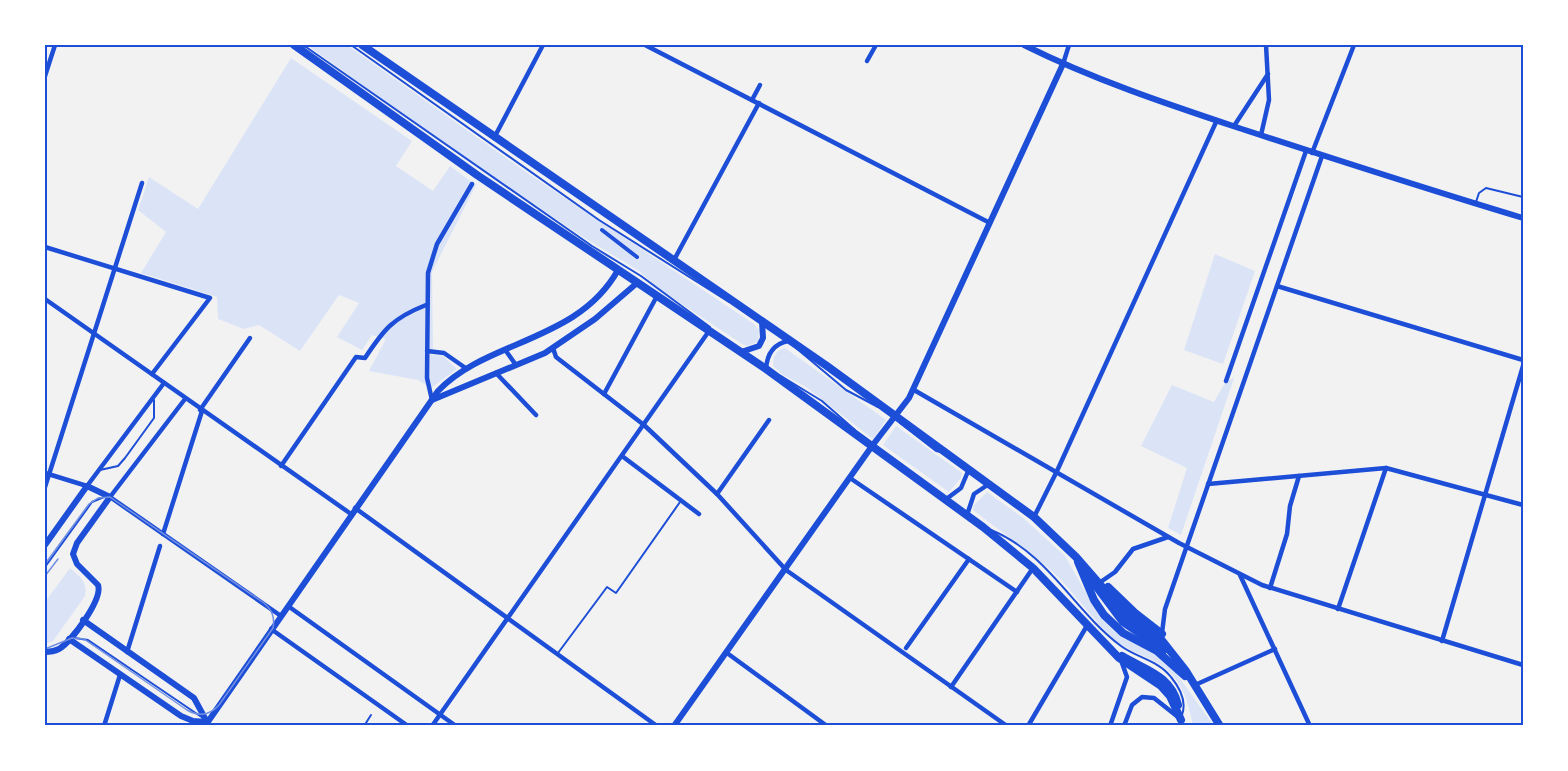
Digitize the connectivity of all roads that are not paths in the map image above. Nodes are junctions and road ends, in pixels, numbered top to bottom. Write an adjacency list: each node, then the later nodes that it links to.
1 (55, 45): 15 (street)
2 (294, 45): 36 (main road); 46 (lane)
3 (351, 45): 41 (lane)
4 (362, 45): 22 (main road)
5 (543, 45): 22 (street)
6 (645, 45): 17 (street)
7 (876, 45): 12 (street)
8 (1023, 45): 13 (street)
9 (1069, 45): 13 (street)
10 (1266, 45): 14 (street)
11 (1354, 45): 23 (street)
12 (867, 61)
13 (1063, 64): 19 (street); 30 (street)
14 (1268, 74): 20 (street); 21 (street)
15 (45, 76)
16 (760, 85): 17 (street)
17 (752, 100): 18 (street)
18 (759, 103): 30 (street); 34 (street)
19 (1217, 120): 20 (street); 78 (street)
20 (1234, 126): 21 (street)
21 (1261, 135): 23 (street)
22 (494, 138): 34 (main road)
23 (1309, 152): 24 (street); 60 (street)
24 (1322, 156): 28 (street); 38 (street)
25 (142, 183): 35 (street)
26 (472, 184): 42 (street)
27 (1523, 197): 28 (lane)
28 (1476, 203): 29 (street)
29 (1523, 218)
30 (990, 223): 62 (street)
31 (602, 230): 33 (street)
32 (45, 247): 35 (street)
33 (637, 256)
34 (674, 260): 41 (main road)
35 (114, 269): 45 (street); 58 (street)
36 (618, 270): 37 (main road); 51 (street)
37 (637, 283): 39 (main road); 49 (street)
38 (1277, 286): 53 (street); 83 (street)
39 (657, 296): 44 (main road); 63 (street)
40 (45, 299): 45 (street)
41 (738, 304): 43 (main road)
42 (426, 305): 50 (street); 74 (street)
43 (762, 321): 48 (main road); 52 (street)
44 (710, 331): 46 (main road); 71 (street)
45 (94, 332): 58 (street); 79 (street)
46 (720, 337): 52 (main road)
47 (250, 338): 67 (street)
48 (790, 340): 57 (street); 69 (main road)
49 (553, 348): 54 (street); 63 (street)
50 (427, 351): 56 (street); 66 (street)
51 (507, 351): 54 (street); 56 (street)
52 (741, 352): 57 (main road)
53 (1523, 360)
54 (516, 365): 59 (street)
55 (1523, 366): 87 (street)
56 (468, 370): 66 (street)
57 (768, 370): 72 (main road)
58 (152, 374): 61 (street)
59 (496, 374): 66 (street); 68 (street)
60 (1226, 381)
61 (164, 383): 64 (street); 65 (street)
62 (914, 390): 69 (street); 78 (street)
63 (604, 394): 71 (street)
64 (153, 397): 77 (street); 77 (lane)
65 (185, 399): 67 (street); 88 (street)
66 (432, 400): 92 (street)
67 (201, 411): 74 (street); 97 (street)
68 (536, 415)
69 (896, 416): 72 (street); 76 (main road)
70 (769, 420): 86 (street)
71 (644, 425): 73 (street); 86 (street)
72 (868, 444): 81 (street); 89 (main road)
73 (622, 456): 90 (street); 114 (street)
74 (281, 466): 92 (street)
75 (1386, 468): 80 (street); 87 (street); 112 (street)
76 (969, 469): 82 (main road); 89 (street)
77 (99, 471): 84 (street)
78 (1057, 471): 95 (street); 98 (street)
79 (47, 473): 84 (street); 85 (street)
80 (1299, 476): 83 (street); 109 (street)
81 (850, 478): 103 (street); 106 (street)
82 (989, 484): 94 (street); 95 (main road)
83 (1208, 484): 101 (street)
84 (87, 486): 88 (street); 99 (street)
85 (45, 487)
86 (717, 494): 106 (street)
87 (1485, 494): 91 (street); 120 (street)
88 (110, 497): 97 (street); 104 (lane); 115 (street)
89 (945, 500): 94 (main road)
90 (681, 501): 93 (street); 127 (lane)
91 (1523, 506)
92 (353, 511): 111 (street); 114 (street)
93 (699, 514)
94 (967, 515): 96 (main road)
95 (1034, 517): 102 (main road)
96 (983, 527): 105 (main road); 137 (lane)
97 (163, 534): 113 (street)
98 (1168, 537): 101 (street); 108 (street)
99 (45, 545)
100 (160, 546): 126 (street)
101 (1187, 547): 107 (street); 118 (street)
102 (1076, 557): 108 (main road); 122 (main road); 131 (main road); 133 (main road)
103 (969, 559): 110 (street); 123 (street)
104 (45, 567)
105 (1033, 568): 110 (street); 116 (main road)
106 (786, 570): 128 (street); 134 (street)
107 (1240, 575): 109 (street); 124 (street)
108 (1102, 581): 118 (main road)
109 (1270, 588): 112 (street)
110 (1017, 592): 134 (street)
111 (288, 606): 113 (street); 135 (street)
112 (1338, 609): 120 (street)
113 (281, 616): 117 (street)
114 (508, 618): 127 (street); 135 (street)
115 (83, 620): 119 (street); 126 (street)
116 (1088, 624): 121 (main road); 148 (street)
117 (271, 629): 138 (street); 141 (street)
118 (1162, 634): 122 (main road)
119 (69, 639): 125 (street); 132 (street); 138 (lane)
120 (1442, 640): 130 (street)
121 (1107, 644): 129 (main road); 137 (main road)
122 (1167, 647): 131 (main road)
123 (906, 648)
124 (1275, 648): 133 (street); 152 (street)
125 (45, 652)
126 (127, 652): 138 (street)
127 (558, 653): 144 (street)
128 (727, 653): 145 (street); 146 (street)
129 (1119, 658): 137 (main road); 149 (street)
130 (1523, 665)
131 (1186, 671): 133 (main road)
132 (120, 675): 138 (street); 139 (street)
133 (1195, 686): 151 (main road)
134 (951, 687): 147 (street)
135 (440, 714): 142 (street); 143 (street)
136 (371, 715): 140 (lane)
137 (1182, 723): 150 (street)
138 (208, 725)
139 (104, 726)
140 (364, 726)
141 (408, 726)
142 (432, 726)
143 (456, 726)
144 (657, 726)
145 (675, 726)
146 (827, 726)
147 (1007, 726)
148 (1028, 726)
149 (1110, 726)
150 (1124, 726)
151 (1220, 726)
152 (1310, 726)

